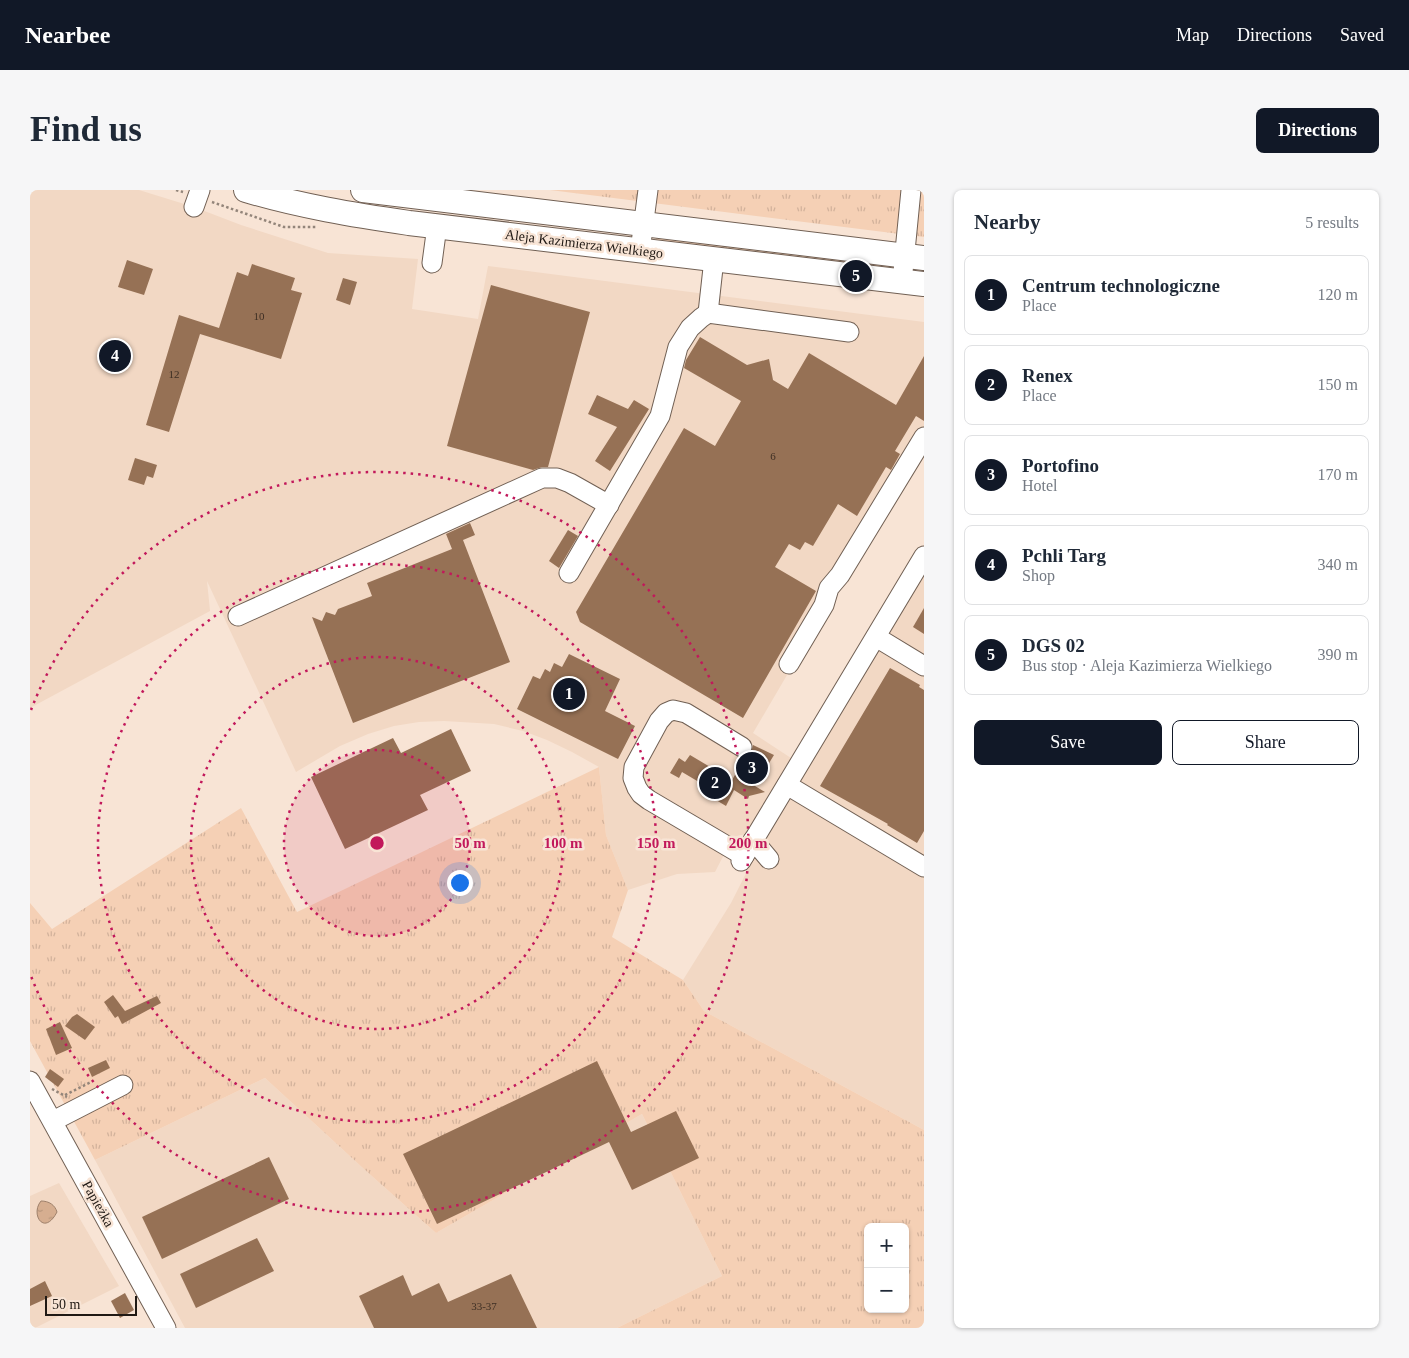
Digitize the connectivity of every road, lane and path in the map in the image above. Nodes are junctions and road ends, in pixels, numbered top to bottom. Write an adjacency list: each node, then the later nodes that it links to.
1 (246, 190): 6 (main road, Aleja Kazimierza Wielkiego)
2 (363, 190): 5 (main road, Aleja Kazimierza Wielkiego)
3 (648, 190): 5 (street)
4 (911, 190): 8 (street)
5 (643, 225): 7 (street); 8 (main road, Aleja Kazimierza Wielkiego)
6 (437, 226): 7 (main road, Aleja Kazimierza Wielkiego); 10 (street)
7 (640, 251): 9 (main road, Aleja Kazimierza Wielkiego)
8 (914, 257): 11 (street)
9 (714, 259): 11 (main road, Aleja Kazimierza Wielkiego); 12 (street)
10 (432, 262)
11 (913, 283)
12 (708, 313): 13 (street); 15 (street)
13 (849, 332)
14 (924, 437): 20 (street)
15 (609, 504): 17 (street); 18 (street)
16 (924, 556): 19 (street)
17 (568, 573)
18 (238, 616)
19 (876, 637): 21 (street); 23 (street)
20 (789, 664)
21 (924, 666)
22 (742, 747): 24 (street)
23 (787, 785): 24 (street); 26 (street)
24 (746, 852): 25 (street)
25 (769, 859)
26 (924, 867)
27 (30, 1081): 31 (street, Papieżka)
28 (91, 1082): 30 (path)
29 (123, 1085): 31 (street)
30 (65, 1095)
31 (53, 1121): 32 (street, Papieżka)
32 (166, 1328)

